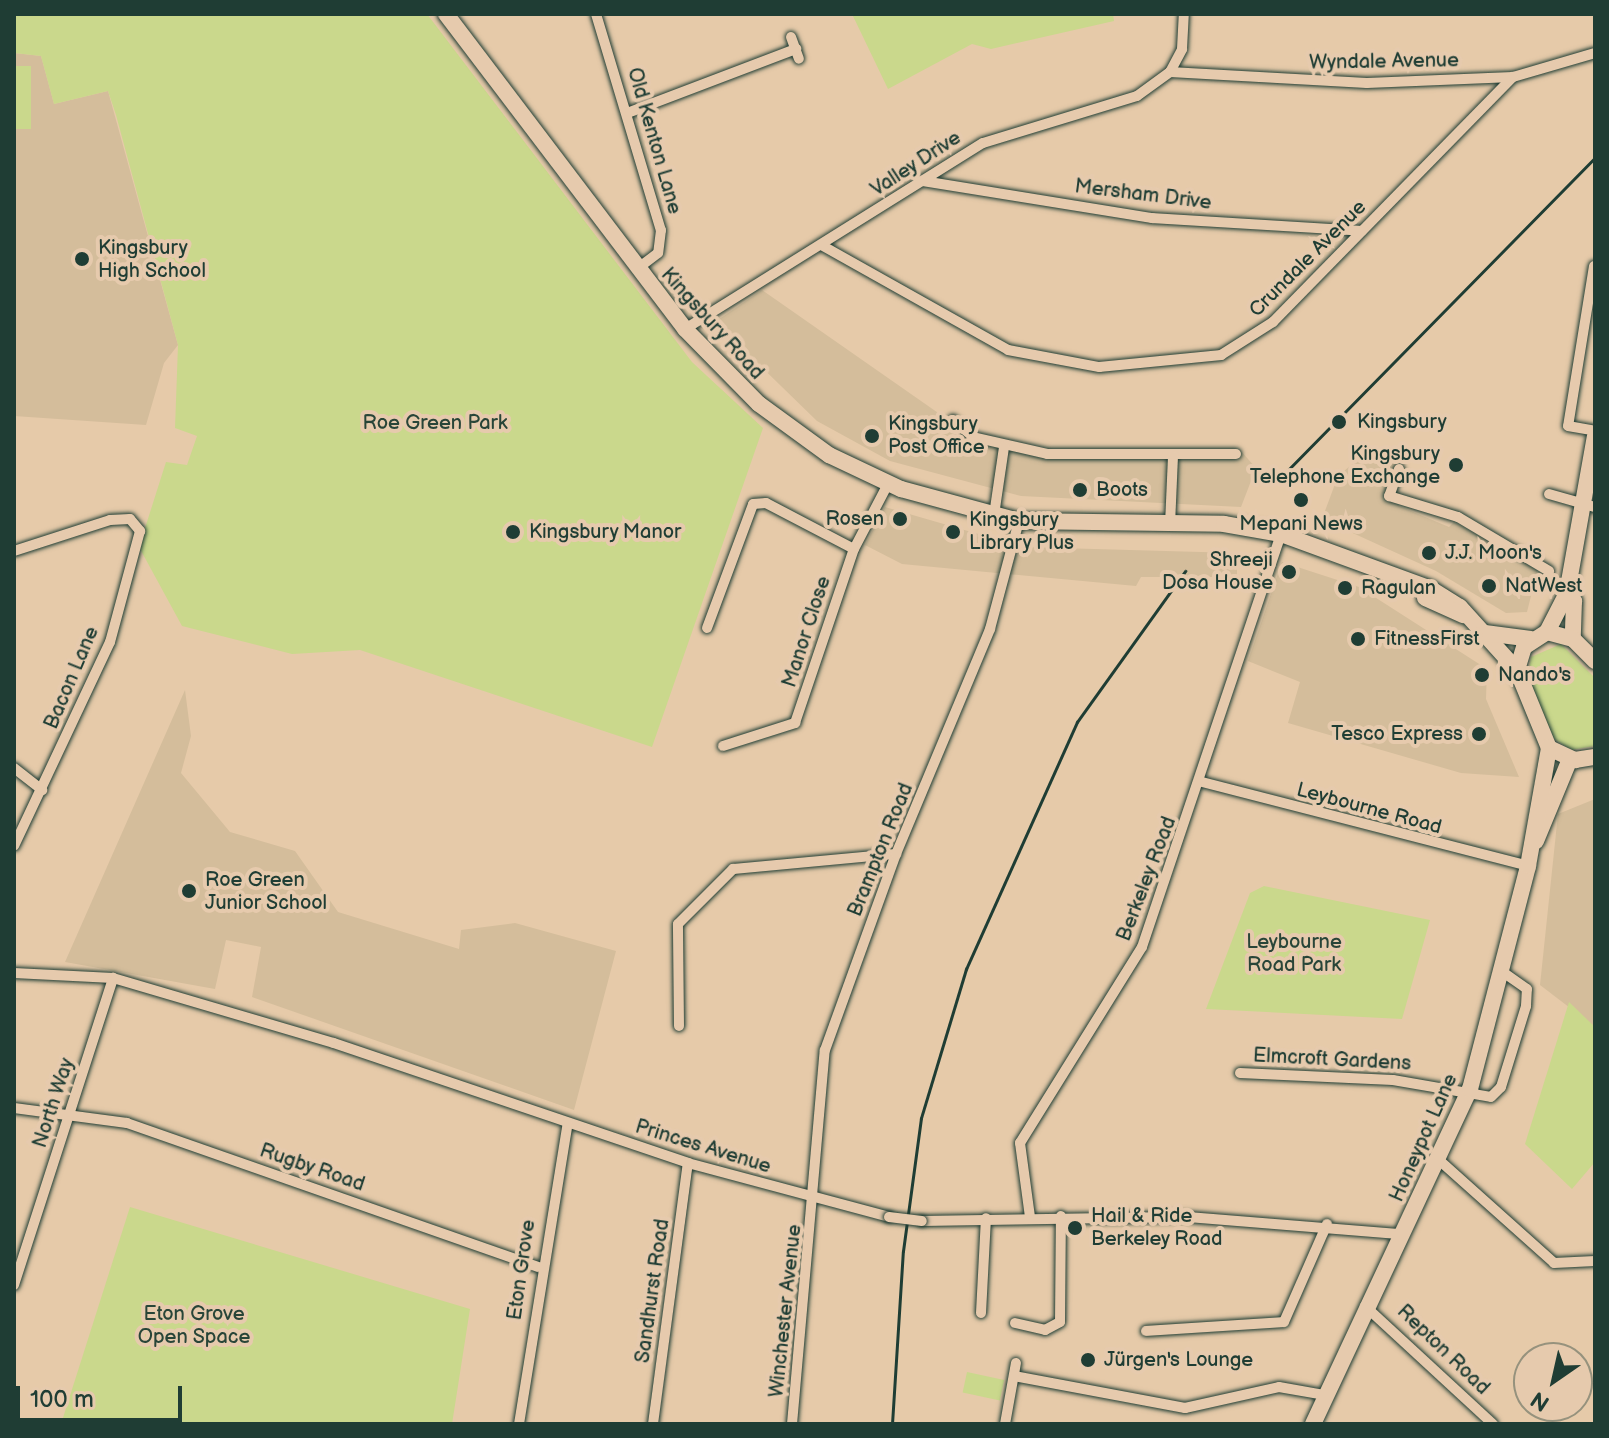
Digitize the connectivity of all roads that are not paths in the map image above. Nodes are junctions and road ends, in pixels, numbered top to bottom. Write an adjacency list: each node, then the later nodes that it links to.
1 (446, 14): 13 (main road, Kingsbury Road)
2 (596, 14): 8 (street, Old Kenton Lane)
3 (1184, 14): 6 (street)
4 (791, 37): 8 (street)
5 (1595, 53): 7 (street, Wyndale Avenue)
6 (1170, 72): 7 (street, Wyndale Avenue); 9 (street, Valley Drive)
7 (1513, 77): 10 (street, Crundale Avenue)
8 (630, 112): 13 (street, Old Kenton Lane)
9 (923, 181): 10 (street, Mersham Drive); 11 (street, Valley Drive)
10 (1362, 231): 11 (street, Crundale Avenue)
11 (823, 246): 14 (street, Valley Drive)
12 (1594, 266): 16 (street)
13 (637, 269): 14 (main road, Kingsbury Road)
14 (685, 329): 21 (main road, Kingsbury Road)
15 (953, 420): 17 (street)
16 (1595, 433): 23 (main road)
17 (1004, 447): 19 (street); 24 (street)
18 (1236, 454): 19 (street)
19 (1173, 456): 26 (street)
20 (1399, 469): 30 (street)
21 (888, 484): 24 (main road, Kingsbury Road); 28 (street, Manor Close)
22 (1549, 494): 23 (street)
23 (1588, 506): 31 (main road)
24 (994, 515): 25 (main road, Kingsbury Road)
25 (1019, 521): 26 (main road, Kingsbury Road); 47 (street, Brampton Road)
26 (1170, 525): 27 (main road, Kingsbury Road)
27 (1281, 534): 34 (main road, Kingsbury Road); 44 (street, Berkeley Road)
28 (854, 549): 32 (street); 39 (street, Manor Close)
29 (14, 551): 45 (street, Bacon Lane)
30 (1549, 571)
31 (1567, 593): 33 (main road); 36 (main road)
32 (707, 628)
33 (1547, 632): 35 (main road); 36 (main road)
34 (1485, 633): 35 (main road); 38 (main road, Kingsbury Road)
35 (1531, 639): 38 (main road)
36 (1573, 639): 37 (main road)
37 (1595, 661)
38 (1517, 670): 40 (main road, Kingsbury Road)
39 (723, 746)
40 (1549, 748): 41 (main road); 48 (main road, Honeypot Lane)
41 (1570, 759): 42 (main road); 48 (main road, Honeypot Lane)
42 (1594, 759)
43 (14, 768): 45 (street)
44 (1202, 782): 48 (street, Leybourne Road); 62 (street, Berkeley Road)
45 (42, 790): 46 (street, Bacon Lane)
46 (14, 846)
47 (896, 854): 52 (street); 60 (street, Brampton Road)
48 (1529, 860): 49 (main road, Honeypot Lane)
49 (1501, 971): 54 (main road, Honeypot Lane); 54 (street, Elmcroft Gardens)
50 (14, 973): 51 (street, Princes Avenue)
51 (113, 978): 56 (street, North Way); 57 (street, Princes Avenue)
52 (679, 1026)
53 (1240, 1073): 54 (street, Elmcroft Gardens)
54 (1470, 1089): 58 (main road, Honeypot Lane)
55 (14, 1108): 56 (street, Rugby Road)
56 (70, 1114): 66 (street, North Way); 68 (street, Rugby Road)
57 (568, 1123): 59 (street, Princes Avenue); 68 (street, Eton Grove)
58 (1439, 1160): 65 (main road, Honeypot Lane); 67 (street)
59 (688, 1163): 60 (street, Princes Avenue); 78 (street, Sandhurst Road)
60 (815, 1201): 63 (street, Princes Avenue, bridge); 79 (street, Winchester Avenue)
61 (1061, 1216): 62 (street, Princes Avenue); 64 (street, Princes Avenue); 72 (street)
62 (1030, 1217): 63 (street, Princes Avenue)
63 (986, 1218): 71 (street)
64 (1327, 1224): 65 (street, Princes Avenue); 73 (street)
65 (1401, 1234): 70 (main road, Honeypot Lane)
66 (19, 1256): 69 (street, North Way)
67 (1595, 1261)
68 (539, 1267): 77 (street, Eton Grove)
69 (14, 1285)
70 (1365, 1306): 76 (main road, Honeypot Lane); 82 (street, Repton Road)
71 (981, 1313)
72 (1015, 1323)
73 (1146, 1331)
74 (1016, 1363): 75 (street)
75 (1014, 1376): 76 (street); 80 (street)
76 (1325, 1395): 81 (main road, Honeypot Lane)
77 (519, 1424)
78 (653, 1424)
79 (792, 1424)
80 (1005, 1424)
81 (1313, 1424)
82 (1493, 1424)

